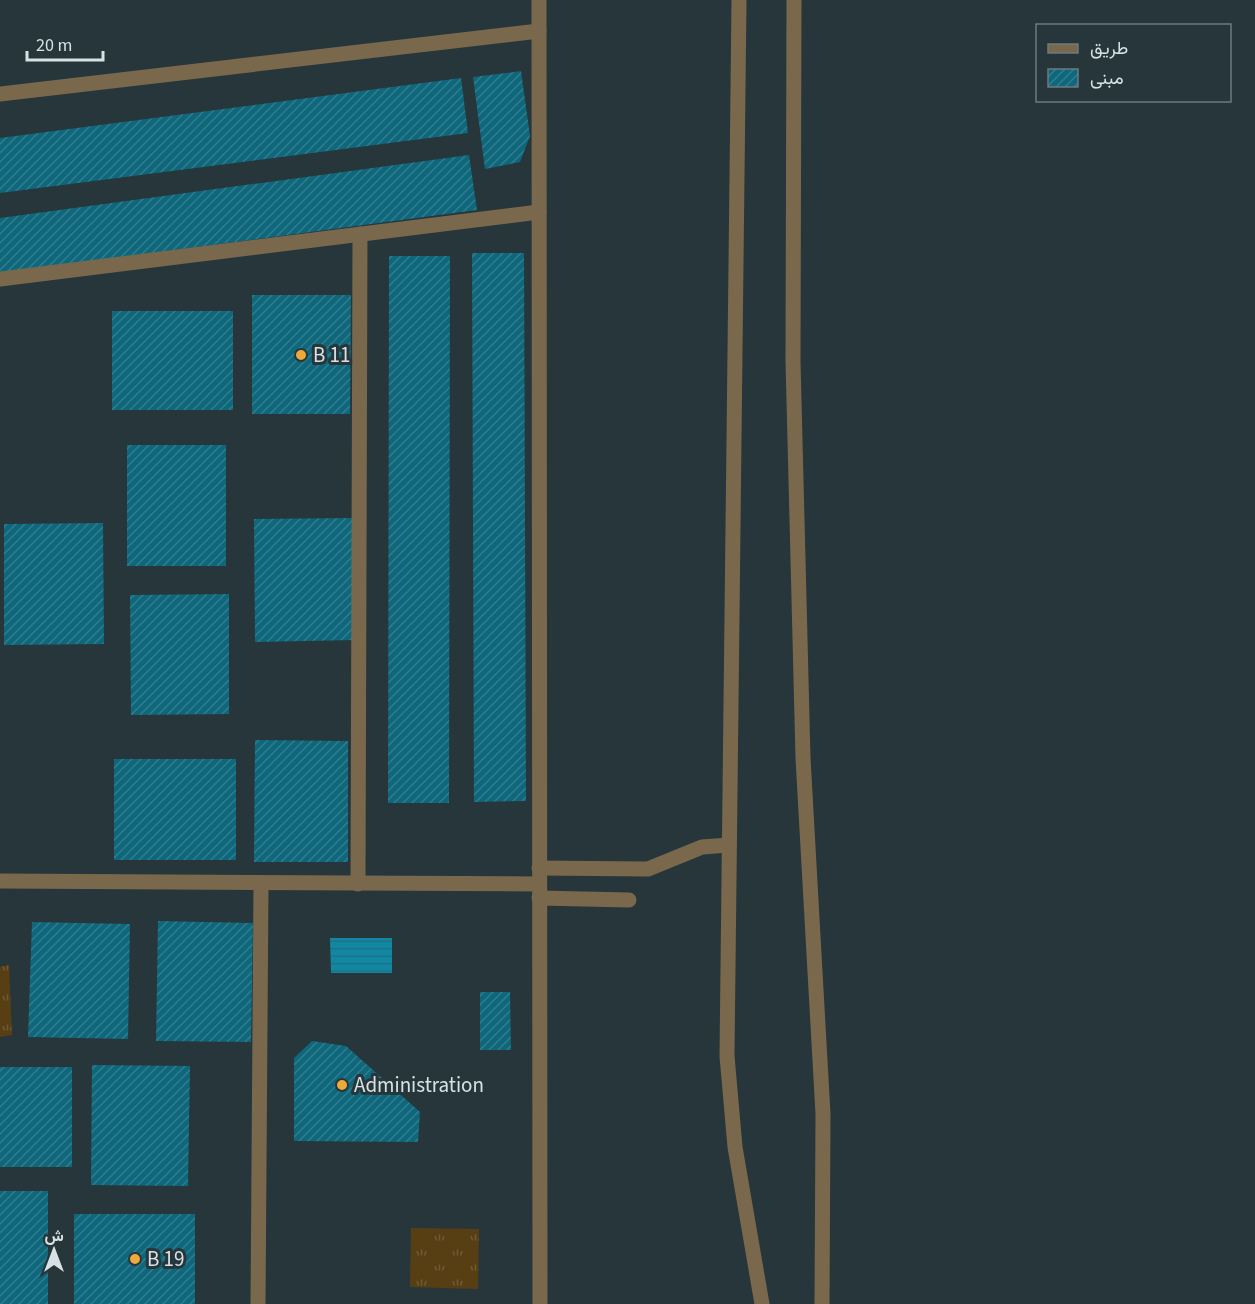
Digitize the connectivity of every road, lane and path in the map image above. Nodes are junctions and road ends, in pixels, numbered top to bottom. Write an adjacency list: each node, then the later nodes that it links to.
1 (539, 0): 4 (street)
2 (739, 0): 9 (street)
3 (794, 0): 19 (street)
4 (539, 31): 5 (street); 6 (street)
5 (0, 94)
6 (539, 212): 7 (street); 10 (street)
7 (360, 234): 8 (street); 13 (street)
8 (0, 279)
9 (729, 844): 10 (street); 18 (street)
10 (539, 868): 14 (street)
11 (0, 882): 12 (street)
12 (261, 884): 13 (street); 16 (street)
13 (358, 884): 14 (street)
14 (539, 891): 15 (street); 17 (street)
15 (629, 900)
16 (258, 1304)
17 (540, 1304)
18 (762, 1304)
19 (822, 1304)

